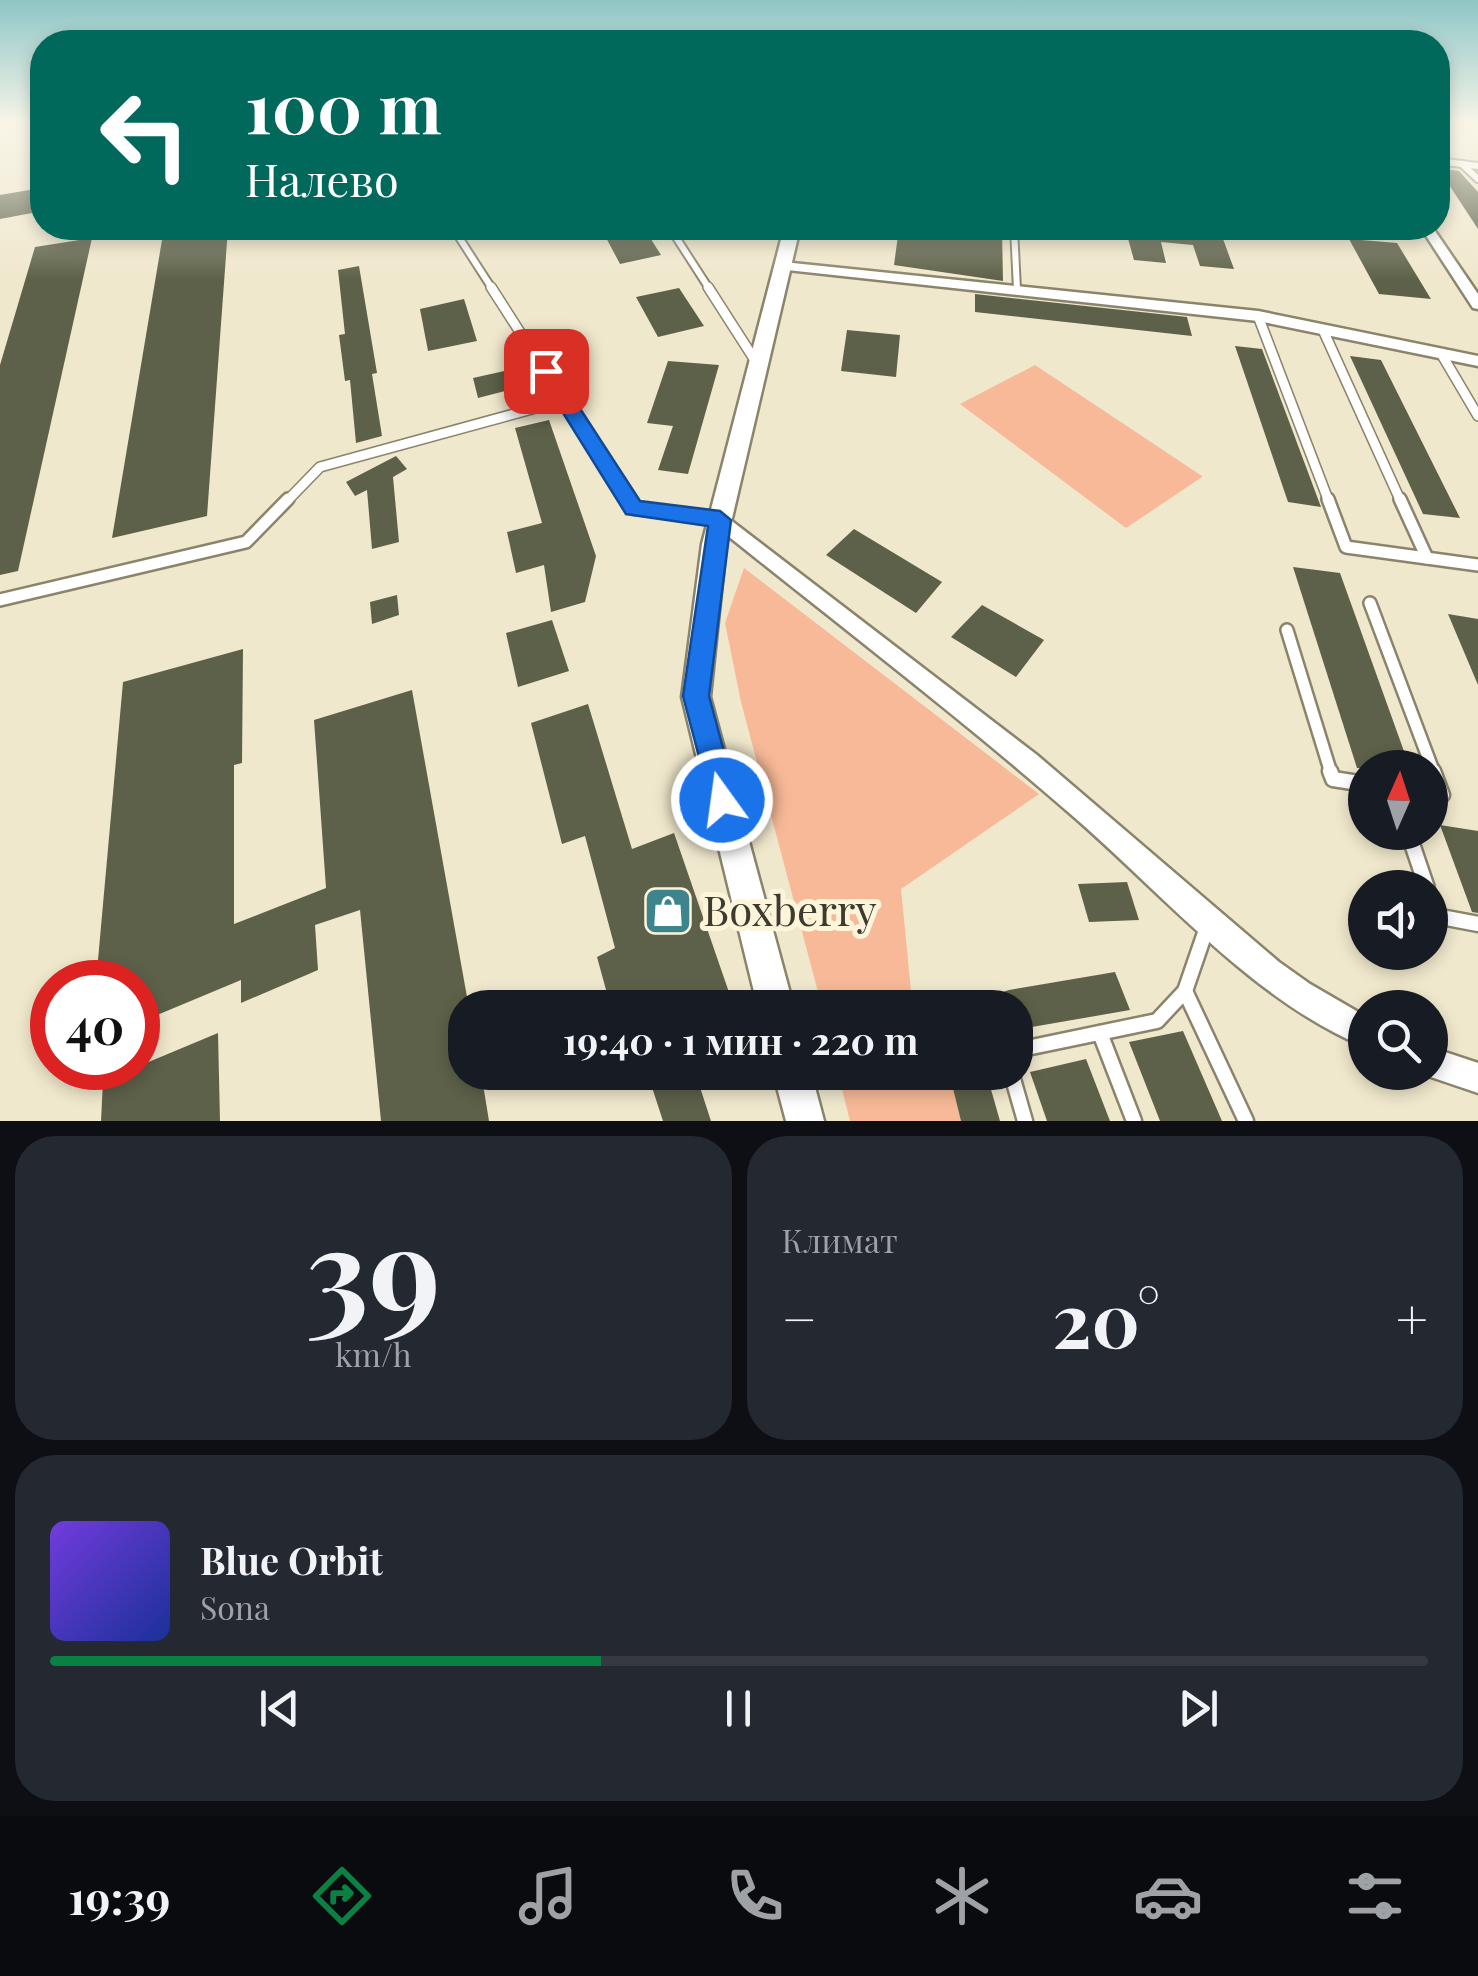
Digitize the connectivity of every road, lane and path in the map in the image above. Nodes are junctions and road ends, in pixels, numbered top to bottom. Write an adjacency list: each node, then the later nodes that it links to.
1 (461, 240): 14 (lane)
2 (678, 240): 13 (lane)
3 (789, 240): 6 (street)
4 (1014, 240): 7 (lane)
5 (1435, 240): 8 (street)
6 (783, 266): 7 (street); 13 (street)
7 (1016, 290): 9 (street)
8 (1477, 302)
9 (1258, 316): 10 (street); 17 (lane)
10 (1323, 330): 11 (street); 17 (lane)
11 (1442, 355): 12 (street); 15 (lane)
12 (1478, 361)
13 (758, 366): 16 (street)
14 (565, 400): 16 (lane); 19 (lane)
15 (1478, 416)
16 (720, 520): 25 (street); 27 (street)
17 (1427, 558): 18 (lane)
18 (1478, 565)
19 (0, 600)
20 (1370, 603): 22 (lane)
21 (1287, 630): 23 (lane)
22 (1425, 750)
23 (1348, 781)
24 (1448, 918): 26 (lane)
25 (1209, 921): 28 (lane); 29 (street)
26 (1478, 924)
27 (771, 990)
28 (1185, 991): 30 (lane); 39 (lane)
29 (1348, 1025)
30 (1100, 1033): 31 (lane); 38 (lane)
31 (1033, 1047)
32 (1448, 1068): 33 (street)
33 (1478, 1078)
34 (797, 1090): 36 (street)
35 (1017, 1090): 37 (lane)
36 (805, 1121)
37 (1026, 1121)
38 (1134, 1121)
39 (1246, 1121)

